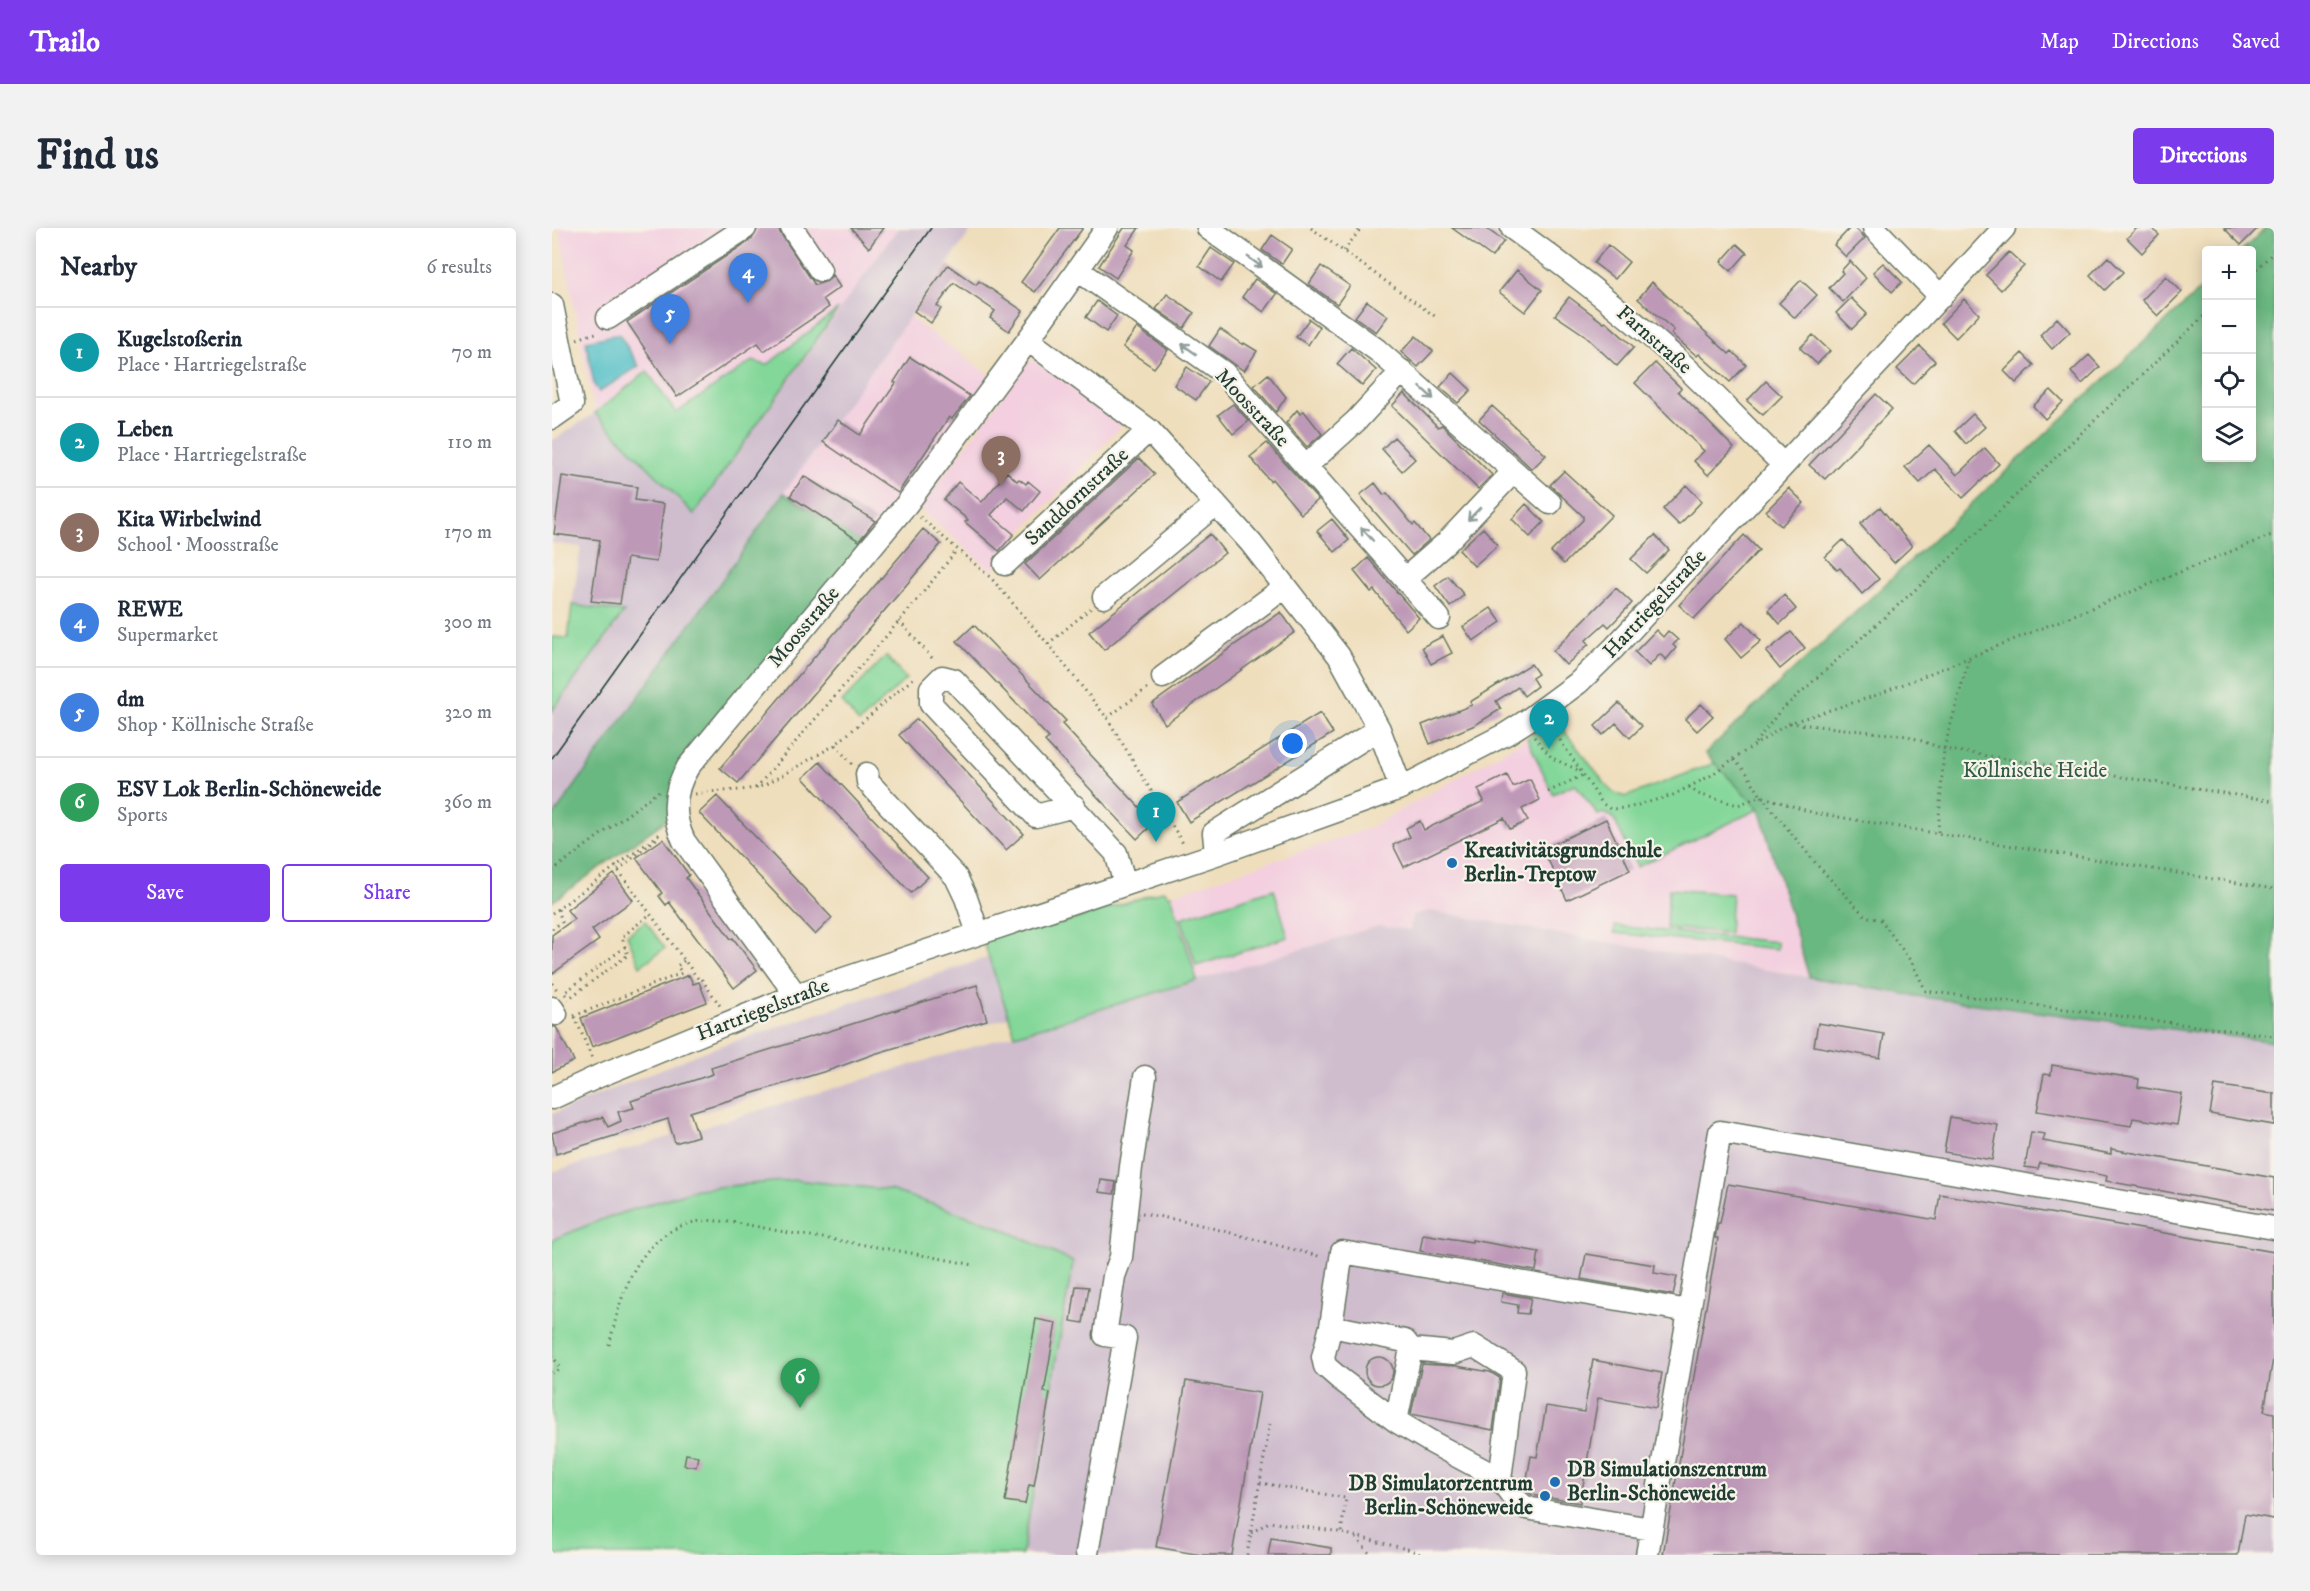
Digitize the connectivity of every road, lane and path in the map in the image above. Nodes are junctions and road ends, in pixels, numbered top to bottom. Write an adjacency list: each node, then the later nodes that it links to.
1 (745, 228): 18 (street)
2 (792, 228): 13 (street)
3 (1107, 228): 14 (street, Moosstraße)
4 (1208, 228): 22 (street, one-way to 22)
5 (1311, 228): 10 (path)
6 (1361, 228): 10 (path)
7 (1512, 228): 25 (street, Farnstraße)
8 (1874, 228): 15 (street)
9 (2004, 228): 15 (street, Hartriegelstraße)
10 (1344, 251): 17 (path)
11 (2274, 252): 12 (path)
12 (2256, 269)
13 (820, 270)
14 (1078, 270): 20 (street, Moosstraße); 26 (street, Moosstraße, one-way to 14)
15 (1941, 297): 25 (street, Hartriegelstraße)
16 (552, 305): 21 (street)
17 (1436, 317)
18 (608, 318): 21 (path)
19 (2202, 318): 49 (path)
20 (1028, 340): 24 (street, Sanddornstraße); 30 (street, Moosstraße)
21 (560, 344): 23 (street)
22 (1402, 371): 26 (street, Moosstraße); 27 (street, one-way to 27)
23 (552, 418)
24 (1149, 430): 29 (street, Sanddornstraße); 33 (street, Sanddornstraße)
25 (1784, 465): 44 (street, Hartriegelstraße)
26 (1306, 466): 34 (street, Moosstraße, one-way to 26)
27 (1514, 471): 28 (street); 34 (street, one-way to 34)
28 (1550, 503)
29 (1216, 504): 35 (street, Sanddornstraße); 36 (street)
30 (906, 505): 32 (path); 59 (street, Moosstraße)
31 (2274, 534): 40 (path)
32 (957, 550): 38 (path); 39 (path)
33 (1005, 564)
34 (1406, 578): 37 (street, Moosstraße)
35 (1285, 587): 43 (street); 47 (street, Sanddornstraße)
36 (1104, 597): 39 (path)
37 (1439, 618)
38 (899, 621): 41 (path); 57 (path)
39 (1048, 644): 45 (path)
40 (1970, 657): 46 (path); 50 (path)
41 (926, 666)
42 (919, 674): 57 (path)
43 (1163, 676): 45 (path)
44 (1541, 711): 52 (path); 56 (street, Hartriegelstraße)
45 (1107, 718): 65 (path)
46 (1789, 723): 49 (path); 50 (path)
47 (1379, 729): 56 (street, Sanddornstraße); 65 (street)
48 (1527, 734): 52 (path)
49 (1755, 743): 51 (path)
50 (1944, 749): 61 (path); 64 (path)
51 (1733, 759): 55 (path); 60 (path)
52 (1580, 770): 54 (path)
53 (867, 774): 75 (street)
54 (1583, 775): 55 (path); 58 (path)
55 (1689, 787): 60 (path)
56 (1401, 788): 65 (street, Hartriegelstraße)
57 (755, 789): 59 (path)
58 (1548, 792)
59 (669, 794): 63 (street, Moosstraße); 68 (path)
60 (1761, 796): 64 (path); 82 (path)
61 (2274, 801)
62 (1074, 806): 62 (street); 69 (street)
63 (668, 830): 66 (path); 67 (path); 79 (street, Moosstraße)
64 (1938, 832): 70 (path)
65 (1205, 858): 69 (street, Hartriegelstraße)
66 (615, 866): 67 (path); 71 (path)
67 (618, 870): 73 (path)
68 (552, 871)
69 (1125, 884): 75 (street, Hartriegelstraße)
70 (2274, 889)
71 (558, 909): 72 (path); 74 (path)
72 (552, 914)
73 (650, 915): 76 (path); 77 (path)
74 (552, 929)
75 (978, 933): 79 (street, Hartriegelstraße)
76 (626, 947): 80 (path); 80 (path)
77 (684, 961): 80 (path); 81 (path)
78 (552, 983): 80 (path)
79 (796, 995): 83 (street, Hartriegelstraße)
80 (564, 1006): 83 (path)
81 (721, 1007)
82 (2274, 1036)
83 (599, 1076): 85 (street, Hartriegelstraße)
84 (1145, 1077): 86 (street)
85 (552, 1098)
86 (1126, 1210): 88 (path); 104 (street)
87 (2274, 1228): 90 (street)
88 (1341, 1260): 90 (street); 91 (street)
89 (974, 1265): 92 (path)
90 (1689, 1311): 100 (street)
91 (1331, 1326): 93 (street); 96 (street)
92 (609, 1345)
93 (1411, 1349): 96 (street); 98 (street)
94 (552, 1355): 95 (path)
95 (552, 1373)
96 (1396, 1421): 98 (street)
97 (1270, 1424): 99 (path)
98 (1500, 1479): 100 (street)
99 (1260, 1484): 101 (path); 102 (path)
100 (1651, 1528): 108 (street)
101 (1251, 1533): 102 (path); 105 (path)
102 (1341, 1533): 103 (path)
103 (1355, 1536): 106 (path); 107 (path)
104 (1087, 1553)
105 (1247, 1555)
106 (1371, 1555)
107 (1422, 1555)
108 (1647, 1555)

